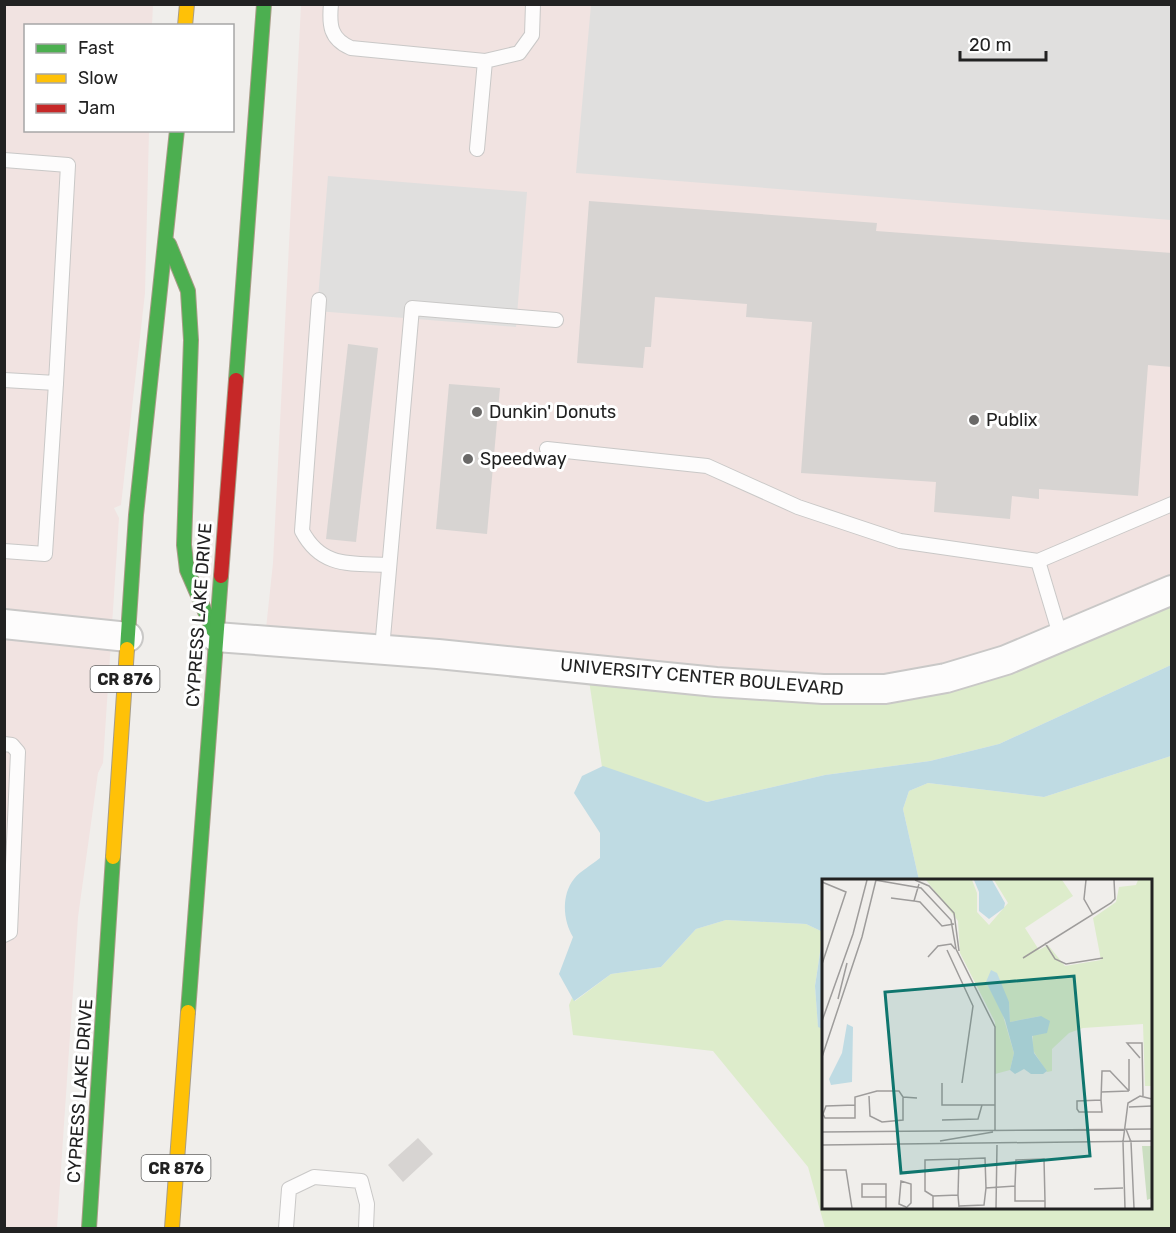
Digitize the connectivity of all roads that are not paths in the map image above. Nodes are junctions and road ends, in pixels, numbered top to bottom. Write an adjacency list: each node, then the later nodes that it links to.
1 (187, 4): 5 (main road)
2 (264, 4): 23 (main road, CYPRESS LAKE DRIVE / CR 876)
3 (331, 4): 6 (lane)
4 (533, 4): 6 (lane)
5 (185, 24)
6 (485, 61): 8 (lane)
7 (177, 132): 10 (main road, CYPRESS LAKE DRIVE / CR 876)
8 (477, 149)
9 (4, 160): 14 (lane)
10 (167, 240): 22 (main road, CYPRESS LAKE DRIVE / CR 876); 23 (main road)
11 (319, 300): 19 (lane)
12 (556, 320): 19 (lane)
13 (4, 380): 14 (lane)
14 (56, 383): 17 (lane)
15 (547, 449): 18 (lane)
16 (1172, 504): 18 (lane)
17 (4, 551)
18 (1038, 561): 24 (lane)
19 (389, 565): 25 (lane)
20 (1172, 590): 24 (street, UNIVERSITY CENTER BOULEVARD)
21 (4, 624): 22 (street)
22 (128, 637): 28 (main road, CYPRESS LAKE DRIVE / CR 876)
23 (216, 637): 25 (street, UNIVERSITY CENTER BOULEVARD); 29 (main road, CYPRESS LAKE DRIVE / CR 876)
24 (1061, 638): 25 (street, UNIVERSITY CENTER BOULEVARD)
25 (382, 649)
26 (4, 744): 27 (lane)
27 (4, 935)
28 (89, 1228)
29 (172, 1228)
30 (286, 1228): 31 (lane)
31 (366, 1228)

